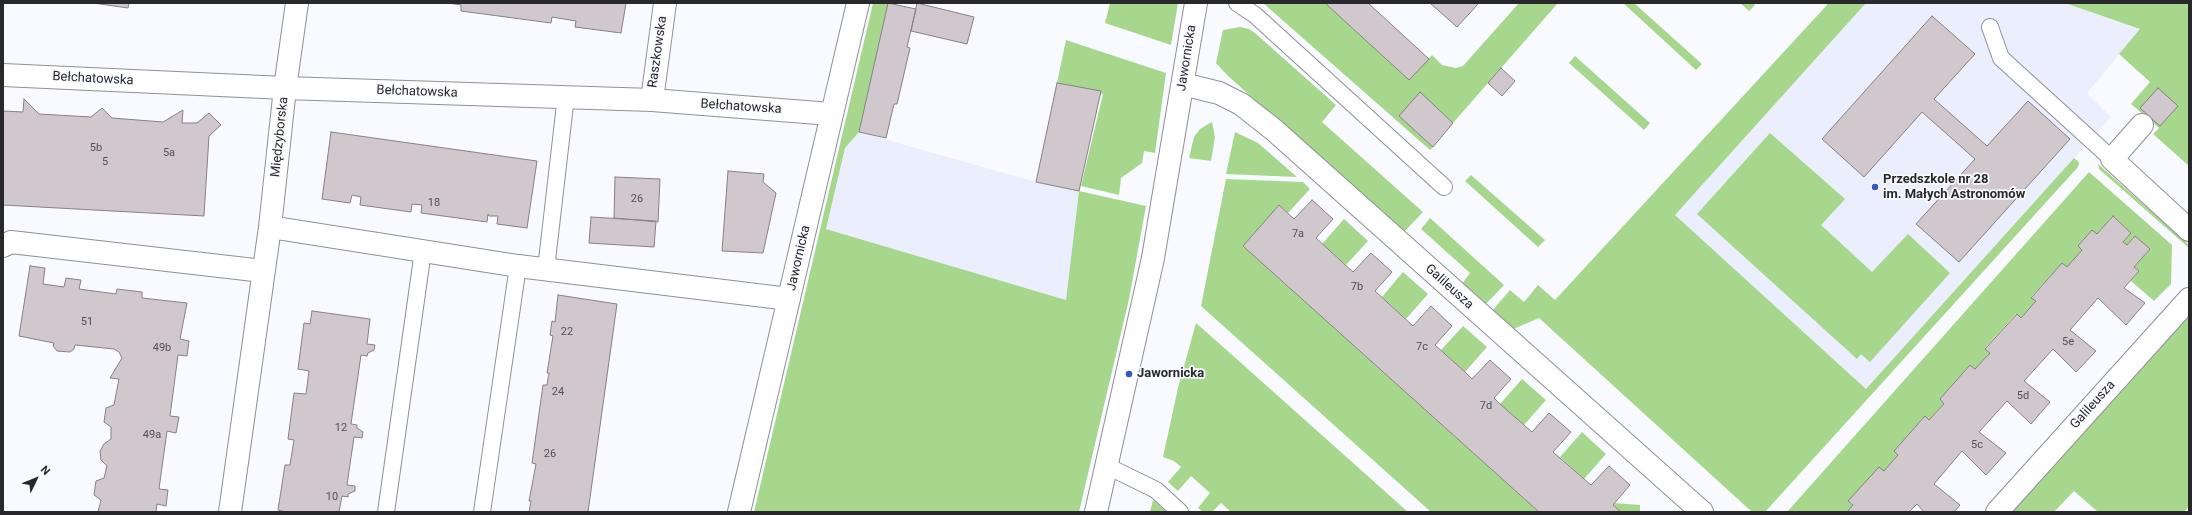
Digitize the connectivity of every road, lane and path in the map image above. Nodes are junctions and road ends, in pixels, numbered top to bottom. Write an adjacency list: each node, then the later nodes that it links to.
1 (297, 3): 9 (street, Międzyborska)
2 (665, 3): 11 (street, Raszkowska)
3 (858, 3): 12 (street, Jawornicka)
4 (1196, 3): 8 (street, Jawornicka)
5 (1237, 3): 15 (lane)
6 (1990, 27): 14 (lane)
7 (3, 75): 9 (street, Bełchatowska)
8 (1183, 84): 25 (street, Jawornicka); 32 (street, Galileusza)
9 (285, 88): 10 (street, Bełchatowska); 16 (street, Międzyborska)
10 (566, 96): 11 (street, Bełchatowska); 21 (lane)
11 (652, 100): 12 (street, Bełchatowska)
12 (831, 114): 23 (street, Jawornicka)
13 (2142, 125): 14 (street)
14 (2112, 159): 17 (street)
15 (1444, 187)
16 (270, 227): 19 (street); 22 (street, Międzyborska)
17 (2189, 230)
18 (3, 246): 22 (street)
19 (423, 251): 20 (street); 27 (lane)
20 (518, 266): 21 (street); 28 (lane)
21 (546, 269): 23 (street)
22 (263, 271): 26 (street, Międzyborska)
23 (790, 298): 29 (street, Jawornicka)
24 (2189, 299): 33 (street, Galileusza)
25 (1106, 466): 30 (street, Jawornicka); 31 (lane)
26 (230, 512)
27 (386, 512)
28 (482, 512)
29 (739, 512)
30 (1096, 512)
31 (1180, 512)
32 (1702, 512)
33 (1997, 512)

